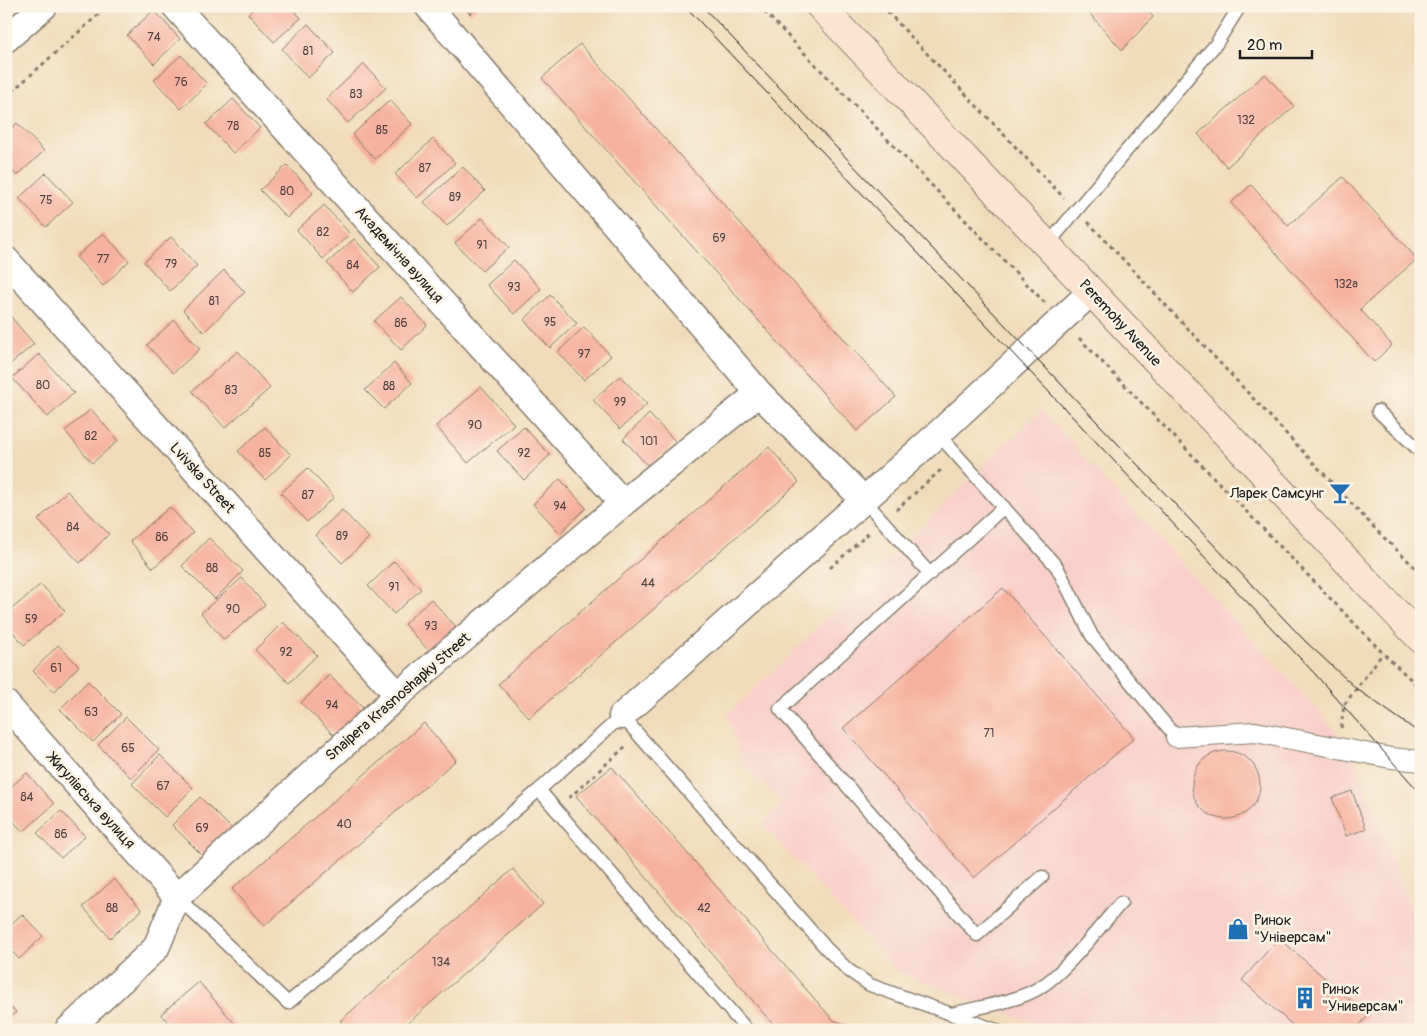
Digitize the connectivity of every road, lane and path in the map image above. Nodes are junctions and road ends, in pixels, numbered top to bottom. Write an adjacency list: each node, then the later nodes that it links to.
1 (44, 6): 9 (street)
2 (108, 6): 10 (path)
3 (175, 6): 21 (street, Академічна вулиця)
4 (428, 6): 16 (street)
5 (759, 6): 15 (path)
6 (820, 6): 12 (main road, Peremohy Avenue)
7 (882, 6): 11 (path)
8 (1240, 6): 11 (lane)
9 (6, 39)
10 (6, 97)
11 (1076, 210): 12 (lane); 23 (path)
12 (1048, 244): 14 (main road, Peremohy Avenue)
13 (6, 260): 28 (street, Lvivska Street)
14 (1091, 292): 15 (street); 25 (main road, Peremohy Avenue)
15 (1062, 321): 18 (street); 26 (path)
16 (759, 393): 20 (street); 21 (street, Snaipera Krasnoshapky Street)
17 (1378, 411): 19 (lane)
18 (938, 434): 20 (street); 22 (lane)
19 (1421, 452)
20 (864, 500): 24 (lane); 30 (street)
21 (623, 503): 28 (street, Snaipera Krasnoshapky Street)
22 (1004, 507): 24 (lane); 31 (lane)
23 (1421, 573)
24 (930, 574): 35 (lane)
25 (1421, 639)
26 (1383, 652): 27 (path); 32 (path)
27 (1421, 689)
28 (398, 695): 36 (street, Snaipera Krasnoshapky Street)
29 (6, 704): 36 (street, Жигулівська вулиця)
30 (622, 716): 34 (lane); 38 (lane)
31 (1176, 737): 32 (street)
32 (1339, 748): 33 (street)
33 (1421, 761)
34 (539, 790): 36 (lane); 40 (lane)
35 (1042, 877)
36 (177, 897): 39 (street, Snaipera Krasnoshapky Street)
37 (1121, 903): 38 (lane)
38 (951, 1014): 41 (lane)
39 (68, 1030)
40 (747, 1030)
41 (996, 1030)

